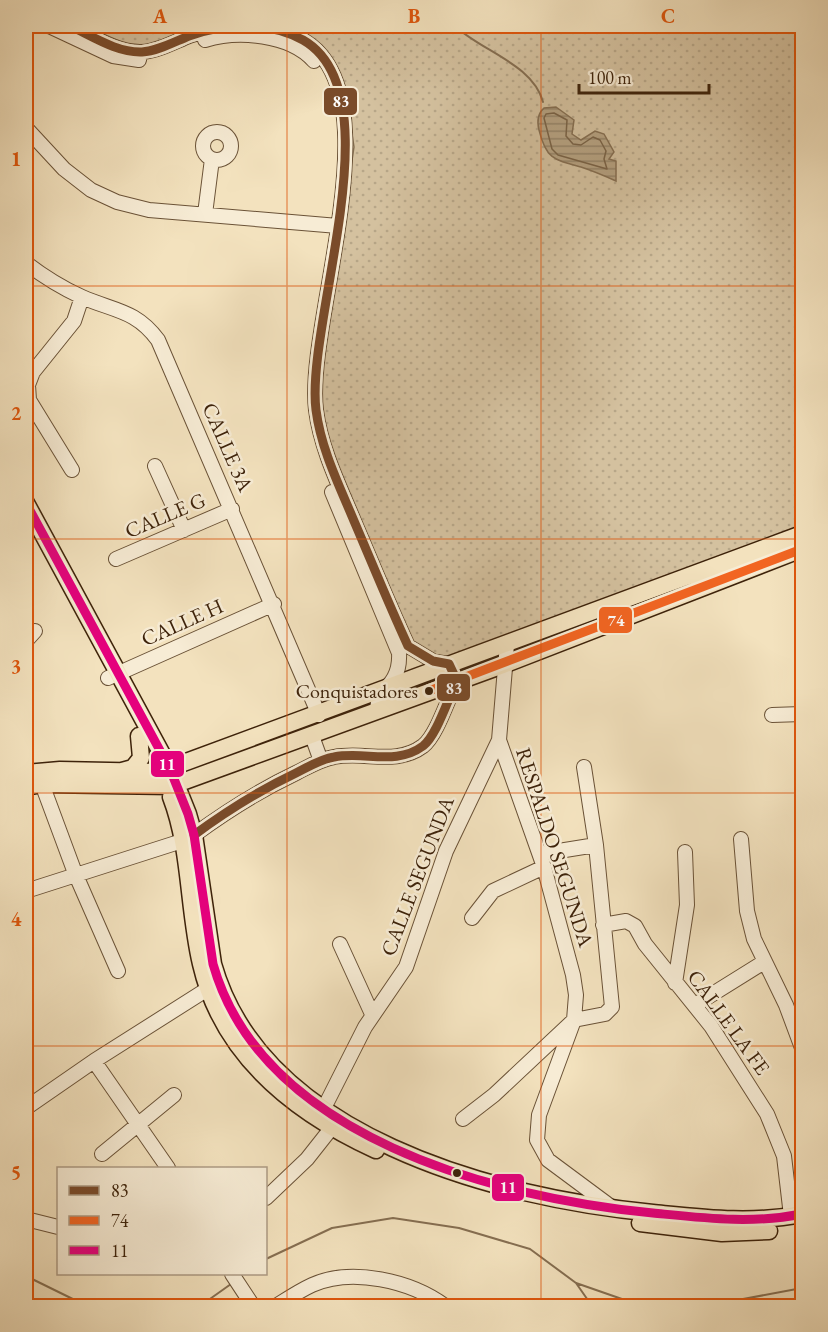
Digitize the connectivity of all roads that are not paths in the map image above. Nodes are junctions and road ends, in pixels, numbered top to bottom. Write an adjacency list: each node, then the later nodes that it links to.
1 (49, 26): 3 (street)
2 (70, 26): 3 (street)
3 (114, 51): 7 (street)
4 (26, 128): 6 (street)
5 (212, 159): 6 (street)
6 (205, 214): 7 (street)
7 (334, 226): 18 (street)
8 (26, 262): 9 (street, CALLE 3A)
9 (82, 297): 11 (street); 13 (street, CALLE 3A)
10 (155, 466): 15 (street)
11 (72, 470)
12 (26, 503): 24 (main road)
13 (232, 509): 15 (street, CALLE G); 20 (street, CALLE 3A)
14 (26, 528): 24 (main road)
15 (184, 530): 19 (street, CALLE G)
16 (802, 534): 21 (main road)
17 (802, 549): 23 (main road)
18 (362, 552): 22 (street); 26 (street)
19 (116, 559)
20 (274, 604): 24 (street, CALLE H); 29 (street, CALLE 3A)
21 (507, 644): 22 (main road); 23 (street, CALLE SEGUNDA)
22 (450, 665): 25 (street); 26 (main road)
23 (503, 665): 25 (main road); 33 (street, CALLE SEGUNDA)
24 (112, 676): 32 (main road)
25 (457, 681): 27 (main road); 34 (street)
26 (379, 693): 27 (street); 29 (main road)
27 (377, 711): 31 (main road)
28 (802, 714): 30 (street)
29 (319, 715): 35 (main road)
30 (772, 715)
31 (312, 736): 34 (street); 37 (main road)
32 (147, 738): 35 (main road); 39 (main road); 40 (main road)
33 (499, 741): 46 (street, RESPALDO SEGUNDA); 57 (street, CALLE SEGUNDA)
34 (321, 761): 42 (street)
35 (191, 762): 40 (main road)
36 (584, 767): 44 (street)
37 (210, 771): 40 (main road); 42 (main road)
38 (26, 773): 39 (main road)
39 (120, 778): 40 (main road); 41 (main road); 42 (main road)
40 (168, 778): 42 (main road)
41 (34, 785): 47 (street)
42 (186, 837): 47 (street); 55 (main road)
43 (741, 839): 52 (street)
44 (596, 845): 46 (street); 50 (street)
45 (685, 852): 54 (street)
46 (542, 861): 49 (street); 58 (street, RESPALDO SEGUNDA)
47 (75, 873): 48 (street); 53 (street)
48 (26, 891)
49 (472, 918)
50 (603, 925): 54 (street, CALLE LA FE); 58 (street)
51 (340, 944): 57 (street)
52 (764, 962): 56 (street); 59 (street)
53 (118, 971)
54 (675, 983): 56 (street, CALLE LA FE)
55 (213, 985): 60 (street); 63 (main road); 65 (main road)
56 (695, 1005): 71 (street, CALLE LA FE)
57 (372, 1014): 63 (street, CALLE SEGUNDA)
58 (574, 1020): 64 (street); 70 (street, RESPALDO SEGUNDA)
59 (802, 1048)
60 (94, 1061): 62 (street); 66 (street)
61 (174, 1095): 66 (street)
62 (26, 1108)
63 (324, 1108): 65 (main road)
64 (463, 1119)
65 (336, 1123): 69 (street); 70 (main road); 71 (main road)
66 (136, 1124): 67 (street); 68 (street)
67 (102, 1154)
68 (167, 1167)
69 (267, 1197)
70 (616, 1210): 71 (main road)
71 (799, 1218)
72 (26, 1219): 73 (street)
73 (57, 1227)
74 (233, 1275): 75 (street)
75 (250, 1302)
76 (276, 1306): 77 (street)
77 (445, 1306)

